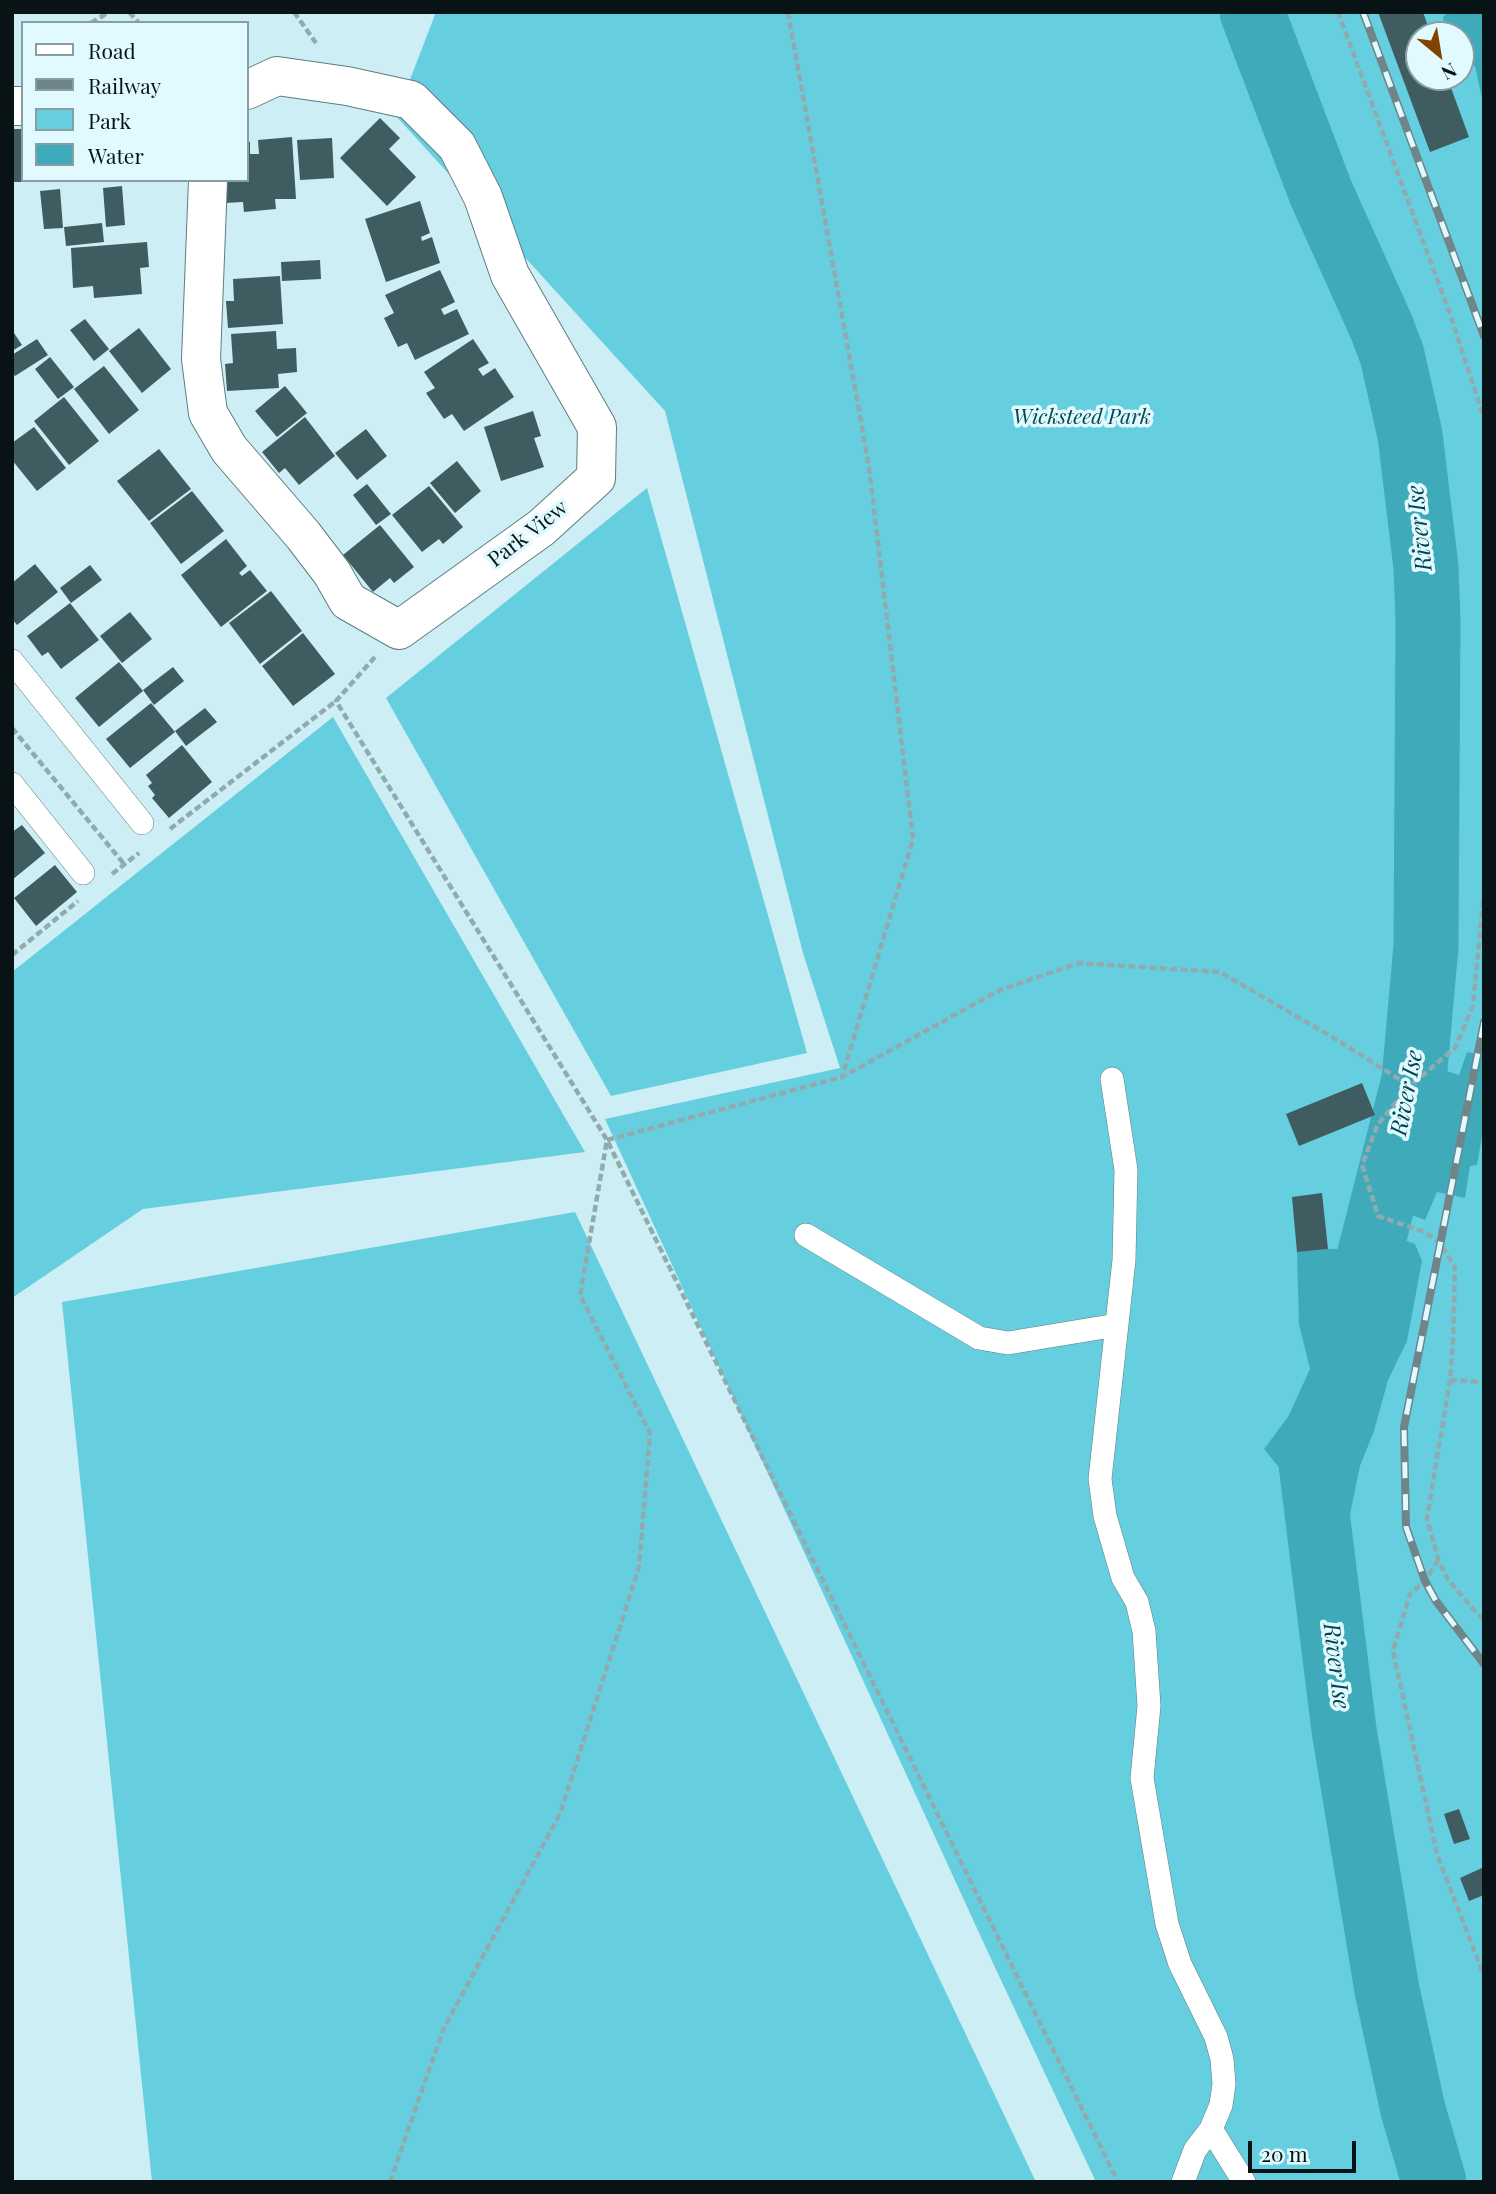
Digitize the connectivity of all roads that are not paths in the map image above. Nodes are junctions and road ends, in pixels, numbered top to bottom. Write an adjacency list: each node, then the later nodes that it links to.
1 (248, 90): 2 (street, Park View)
2 (208, 182)
3 (12, 661): 5 (lane)
4 (12, 784): 6 (lane)
5 (142, 823)
6 (83, 873)
7 (1112, 1079): 9 (lane)
8 (806, 1235): 9 (lane)
9 (1117, 1325): 10 (lane)
10 (1211, 2129): 11 (lane); 12 (lane)
11 (1183, 2182)
12 (1244, 2182)

